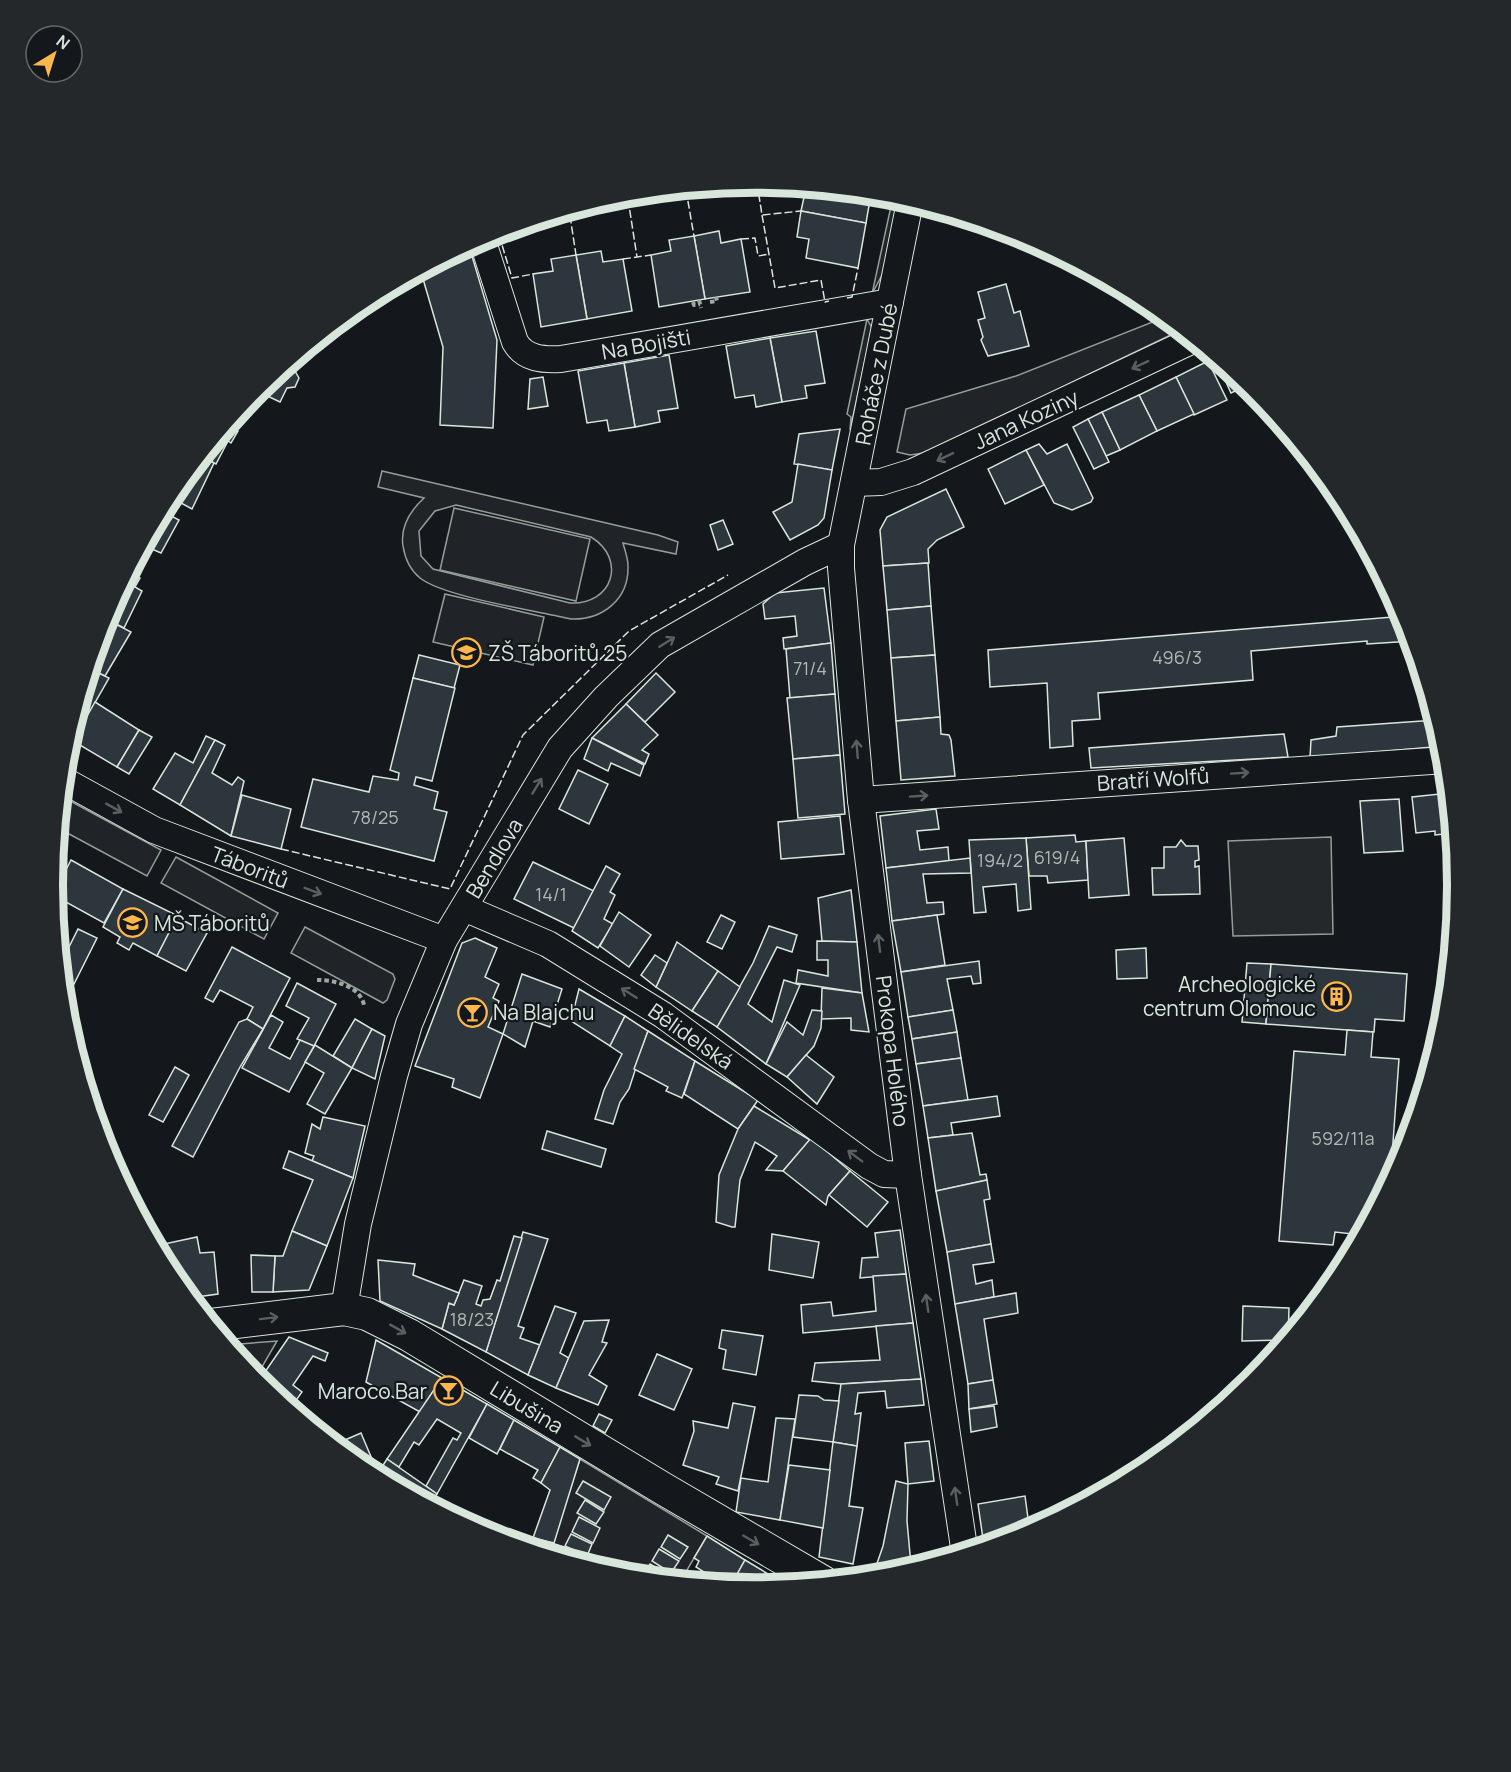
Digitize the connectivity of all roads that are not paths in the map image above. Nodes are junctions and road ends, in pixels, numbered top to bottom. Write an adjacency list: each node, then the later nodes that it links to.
1 (908, 211): 3 (street, Roháče z Dubé)
2 (485, 248): 3 (street, Na Bojišti)
3 (890, 302): 5 (street, Roháče z Dubé)
4 (1185, 344): 5 (street, Jana Koziny, one-way to 5)
5 (854, 483): 6 (street, Roháče z Dubé)
6 (841, 545): 9 (street, Prokopa Holého, one-way to 6); 10 (street, Bendlova, one-way to 6)
7 (1437, 761): 9 (street, Bratří Wolfů, one-way to 7)
8 (71, 784): 11 (street, Táboritů, one-way to 11)
9 (861, 800): 12 (street, Prokopa Holého, one-way to 9)
10 (464, 908): 11 (street, Bendlova); 12 (street, Bělidelská, one-way to 10)
11 (444, 940): 13 (street, Bendlova)
12 (908, 1175): 15 (street, Prokopa Holého, one-way to 12)
13 (344, 1309): 14 (street, Libušina, one-way to 13); 16 (street, Libušina, one-way to 16)
14 (219, 1324)
15 (963, 1547)
16 (813, 1576)

